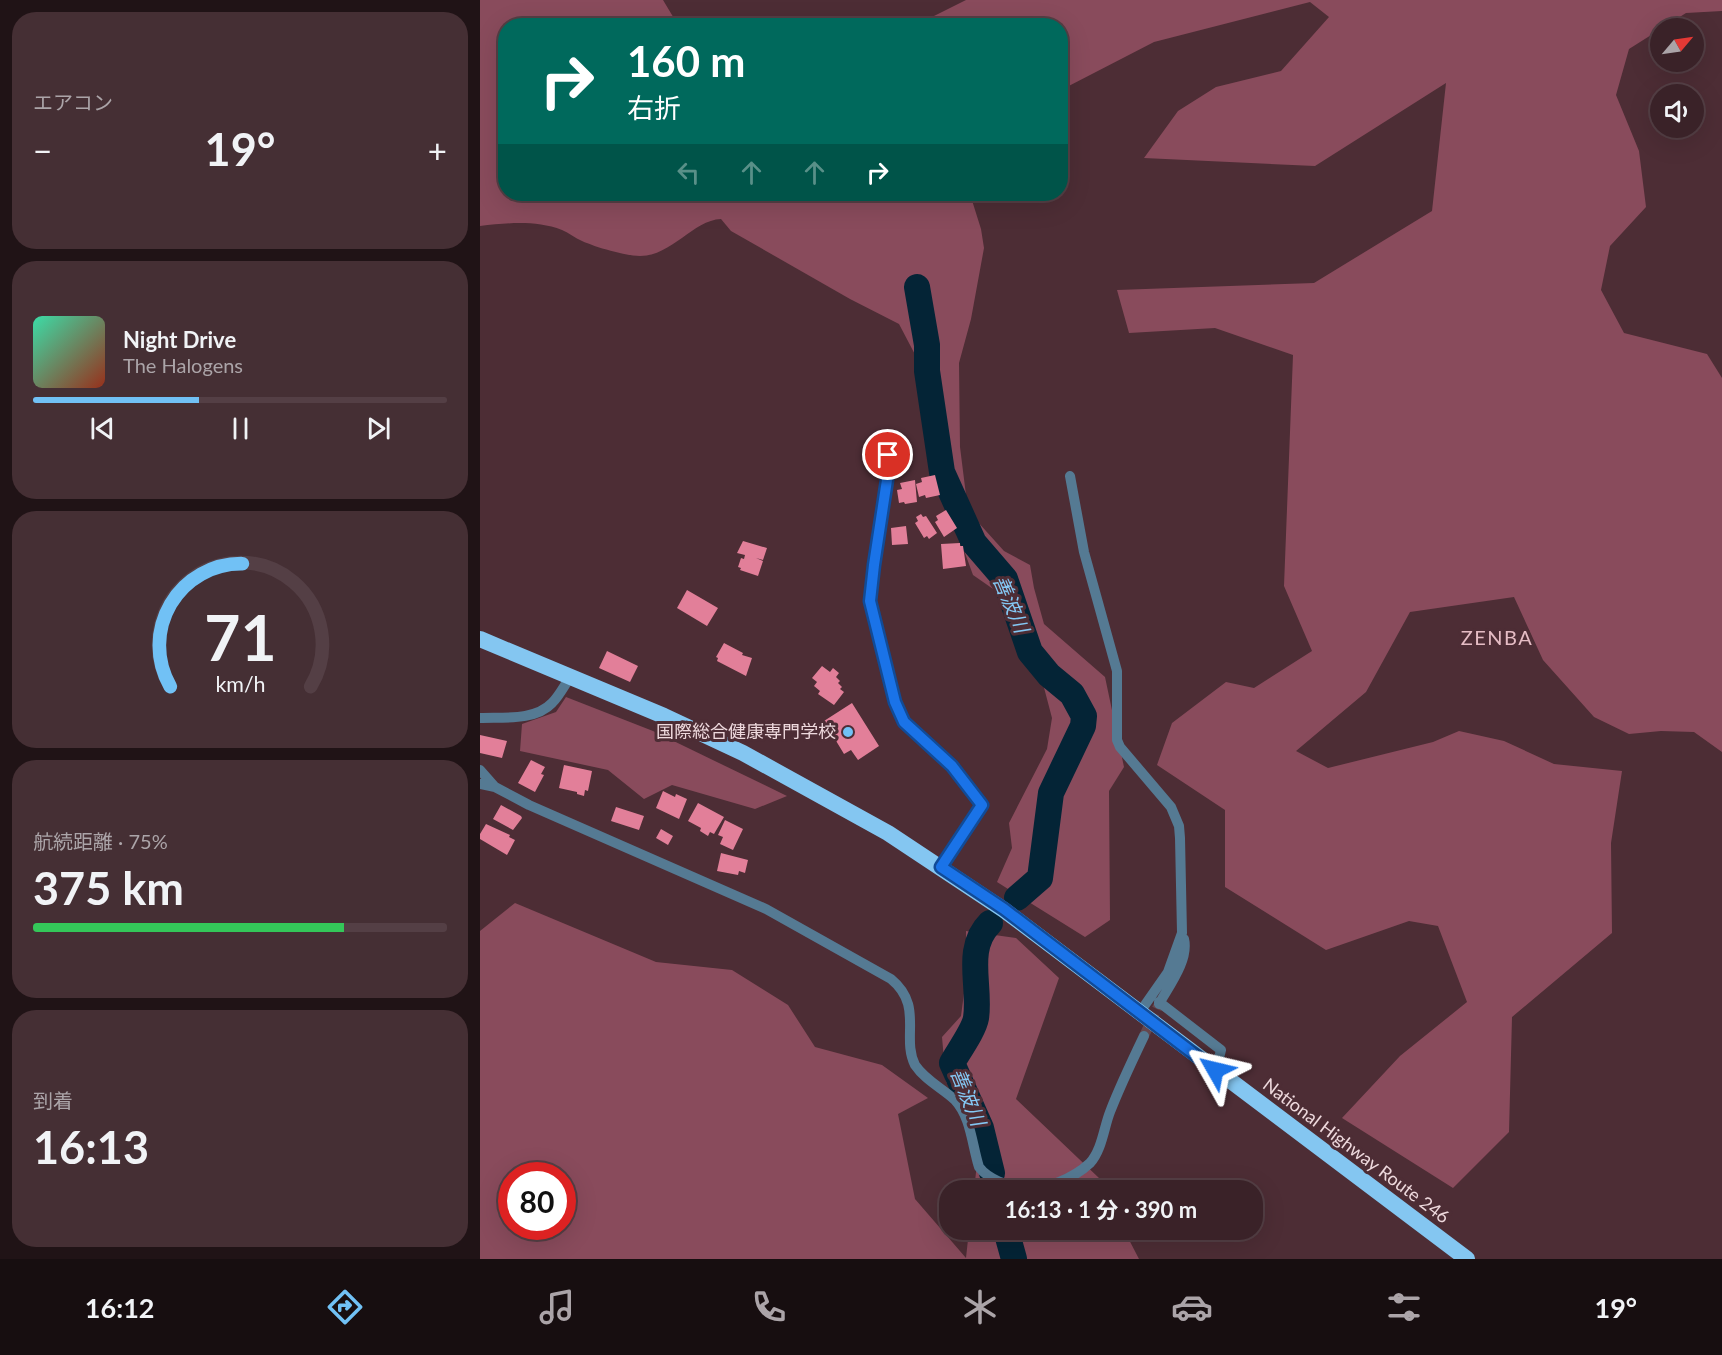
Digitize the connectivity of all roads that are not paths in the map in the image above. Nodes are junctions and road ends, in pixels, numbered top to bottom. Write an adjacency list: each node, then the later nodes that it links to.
1 (888, 455): 9 (street)
2 (1070, 476): 10 (street)
3 (480, 639): 4 (highway, National Highway Route 246)
4 (571, 676): 5 (street); 9 (highway, National Highway Route 246)
5 (480, 718)
6 (480, 770): 8 (street)
7 (480, 784): 8 (street)
8 (495, 787): 12 (street)
9 (941, 867): 11 (highway, National Highway Route 246)
10 (1182, 933): 11 (street); 13 (street)
11 (1140, 1012): 13 (highway, National Highway Route 246)
12 (1144, 1036)
13 (1215, 1070): 14 (highway, National Highway Route 246)
14 (1467, 1259)

